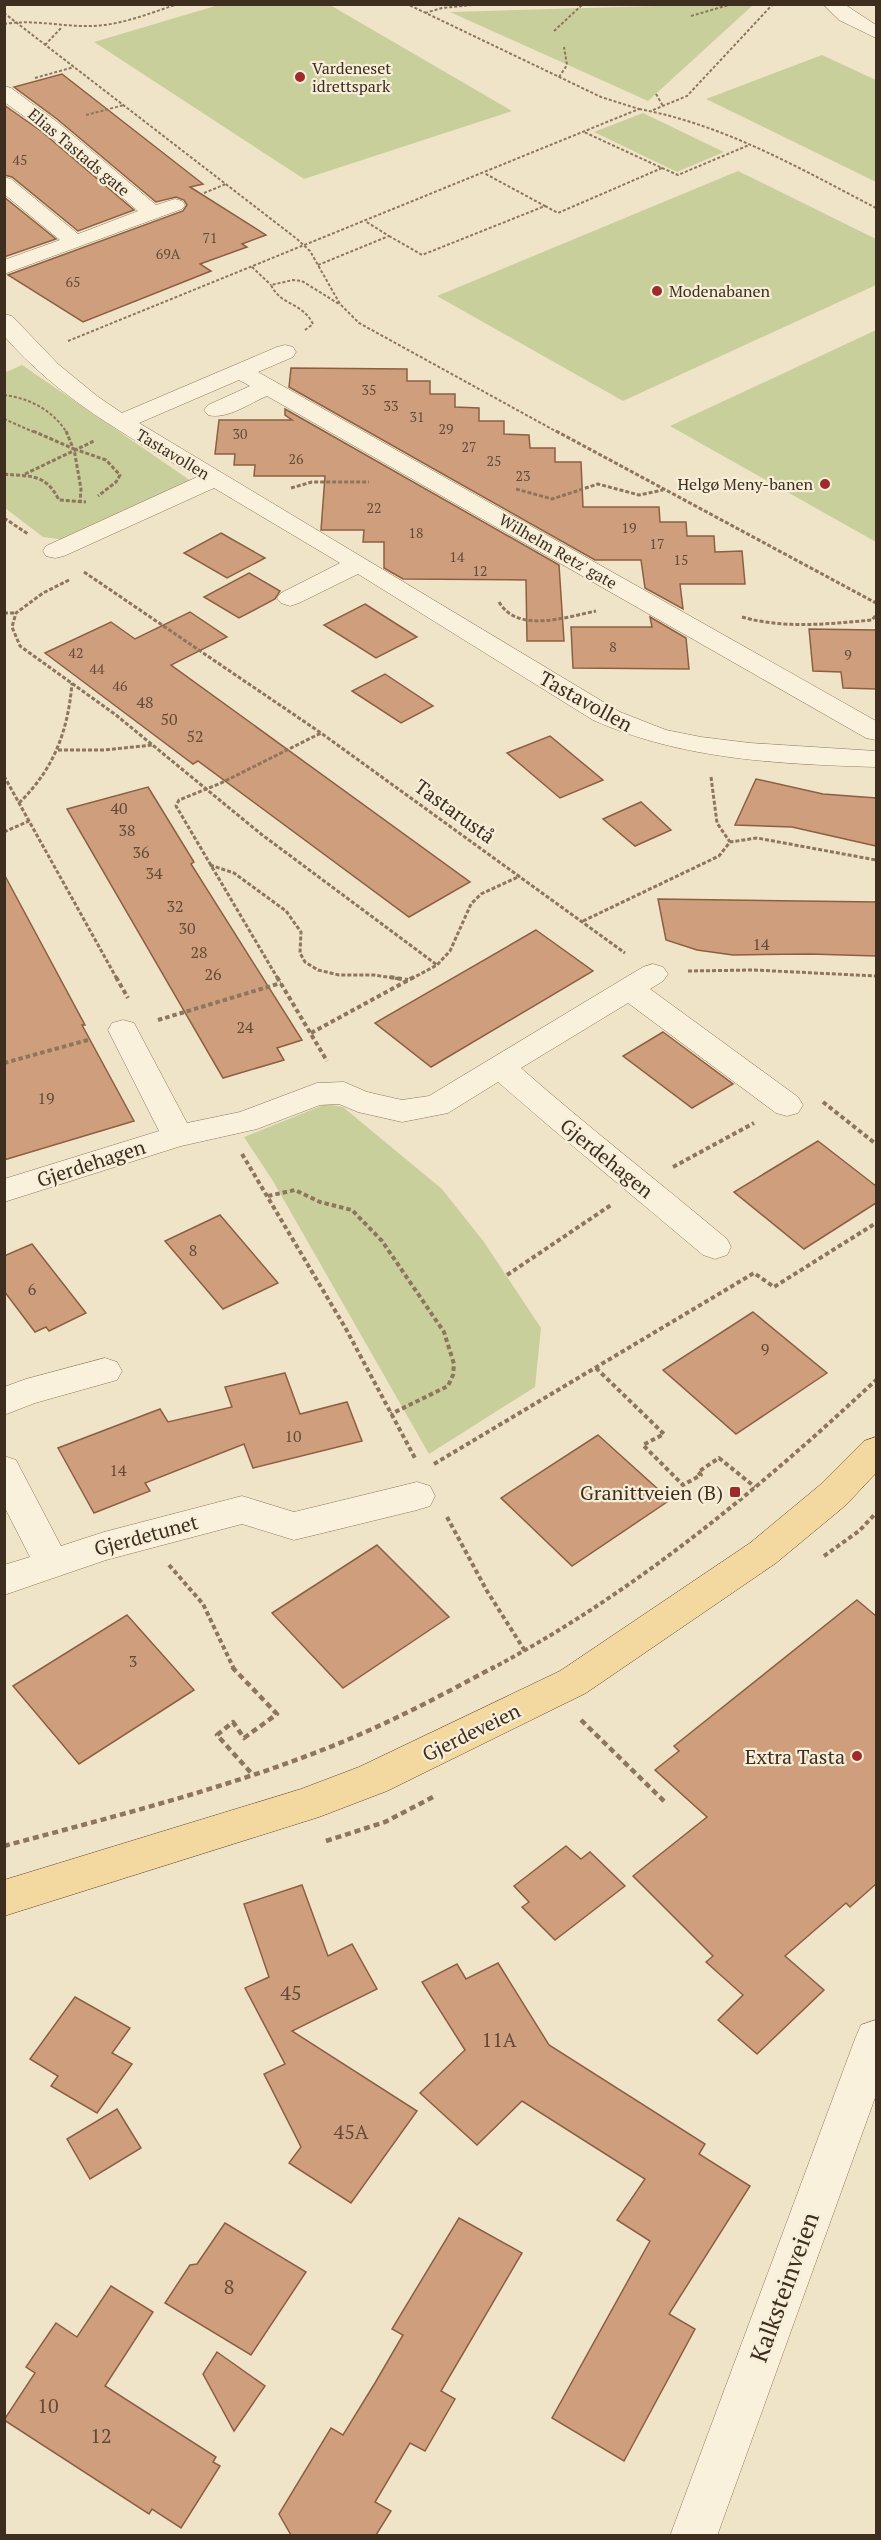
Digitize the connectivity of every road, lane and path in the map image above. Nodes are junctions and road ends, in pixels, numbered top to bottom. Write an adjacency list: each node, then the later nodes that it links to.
1 (178, 4): 13 (path)
2 (407, 4): 9 (path)
3 (483, 4): 9 (path)
4 (583, 4): 14 (path)
5 (732, 4): 10 (path)
6 (773, 4): 24 (path)
7 (832, 4): 15 (street)
8 (4, 13): 11 (path)
9 (425, 13): 19 (path)
10 (691, 16)
11 (15, 21): 12 (path); 13 (path); 16 (path)
12 (4, 24)
13 (63, 26): 16 (path)
14 (554, 31)
15 (876, 32)
16 (45, 45): 18 (path)
17 (564, 47): 19 (path)
18 (75, 67): 20 (path); 23 (path)
19 (560, 77): 25 (path)
20 (34, 78)
21 (4, 92): 36 (street, Elias Tastads gate)
22 (656, 94): 24 (path)
23 (124, 105): 27 (path); 40 (path)
24 (663, 106): 26 (path)
25 (639, 109): 26 (path); 28 (path)
26 (652, 111): 29 (path)
27 (83, 116)
28 (584, 132): 30 (path); 31 (path)
29 (750, 145): 30 (path); 35 (path)
30 (662, 168): 34 (path)
31 (483, 173): 34 (path); 37 (path)
32 (4, 183): 39 (street)
33 (175, 205): 36 (street)
34 (545, 206): 38 (path)
35 (876, 208)
36 (153, 213): 39 (street)
37 (365, 221): 38 (path); 40 (path)
38 (389, 236): 41 (path)
39 (75, 242): 43 (street)
40 (306, 246): 41 (path); 42 (path)
41 (318, 265): 45 (path)
42 (252, 267): 44 (path); 48 (path)
43 (4, 268)
44 (271, 285): 45 (path); 47 (path)
45 (340, 304): 59 (path)
46 (4, 321): 48 (street, Tastavollen)
47 (285, 352): 49 (street)
48 (34, 354): 54 (street, Tastavollen)
49 (240, 371): 50 (street, Wilhelm Retz' gate); 54 (street)
50 (267, 387): 52 (street); 71 (street, Wilhelm Retz' gate)
51 (4, 394): 55 (path)
52 (216, 410)
53 (4, 419): 55 (path)
54 (121, 422): 58 (street, Tastavollen)
55 (74, 449): 57 (path); 61 (path); 63 (path)
56 (4, 474): 57 (path)
57 (24, 475): 63 (path)
58 (213, 479): 65 (street); 66 (street, Tastavollen)
59 (664, 490): 60 (path); 70 (path)
60 (531, 494)
61 (94, 500)
62 (88, 501): 63 (path)
63 (80, 502): 65 (path)
64 (4, 518): 65 (path, Tastarustå)
65 (53, 549): 67 (path, Tastarustå)
66 (359, 564): 68 (street); 80 (street, Tastavollen)
67 (85, 572): 73 (path); 78 (path, Tastarustå)
68 (290, 598)
69 (499, 602): 71 (path)
70 (876, 603)
71 (657, 608): 77 (street, Wilhelm Retz' gate)
72 (4, 613): 73 (path)
73 (16, 613): 76 (path)
74 (876, 615): 75 (path)
75 (738, 616)
76 (72, 682): 79 (path); 81 (path)
77 (876, 732)
78 (321, 733): 84 (path); 91 (path, Tastarustå)
79 (153, 746): 81 (path); 84 (path)
80 (709, 746): 82 (street, Tastavollen); 88 (path)
81 (58, 750): 85 (path)
82 (876, 759)
83 (4, 776): 85 (path)
84 (205, 790): 90 (path); 93 (path)
85 (19, 803): 86 (path)
86 (29, 821): 87 (path); 97 (path)
87 (4, 832)
88 (730, 843): 89 (path); 92 (path)
89 (876, 860)
90 (210, 865): 95 (path); 98 (path)
91 (520, 876): 92 (path, Tastarustå); 93 (path)
92 (583, 921): 96 (path, Tastarustå)
93 (437, 965): 95 (path)
94 (876, 976): 96 (path)
95 (409, 980): 98 (path)
96 (641, 982): 99 (street, Gjerdehagen); 102 (street)
97 (127, 1017): 104 (street)
98 (311, 1033): 100 (path)
99 (500, 1067): 100 (street, Gjerdehagen); 109 (street, Gjerdehagen)
100 (344, 1093): 103 (street, Gjerdehagen)
101 (819, 1099): 105 (path)
102 (787, 1105)
103 (219, 1129): 104 (street, Gjerdehagen); 107 (path)
104 (178, 1136): 106 (street, Gjerdehagen)
105 (876, 1144)
106 (4, 1191)
107 (268, 1196): 114 (path); 114 (path)
108 (876, 1223): 110 (path)
109 (715, 1247)
110 (596, 1368): 117 (path); 118 (path)
111 (105, 1371): 113 (street)
112 (876, 1380): 118 (path)
113 (4, 1402)
114 (391, 1414): 117 (path)
115 (876, 1451): 127 (main road, Gjerdeveien)
116 (4, 1470): 120 (street)
117 (427, 1483): 120 (street, Gjerdetunet); 122 (path)
118 (755, 1487): 122 (path)
119 (164, 1560): 124 (path)
120 (51, 1563): 121 (street, Gjerdetunet)
121 (4, 1580)
122 (525, 1651): 124 (path)
123 (580, 1719): 125 (path)
124 (252, 1774): 126 (path)
125 (666, 1803)
126 (4, 1846)
127 (4, 1898)
128 (876, 2039): 129 (street, Kalksteinveien)
129 (693, 2535)

